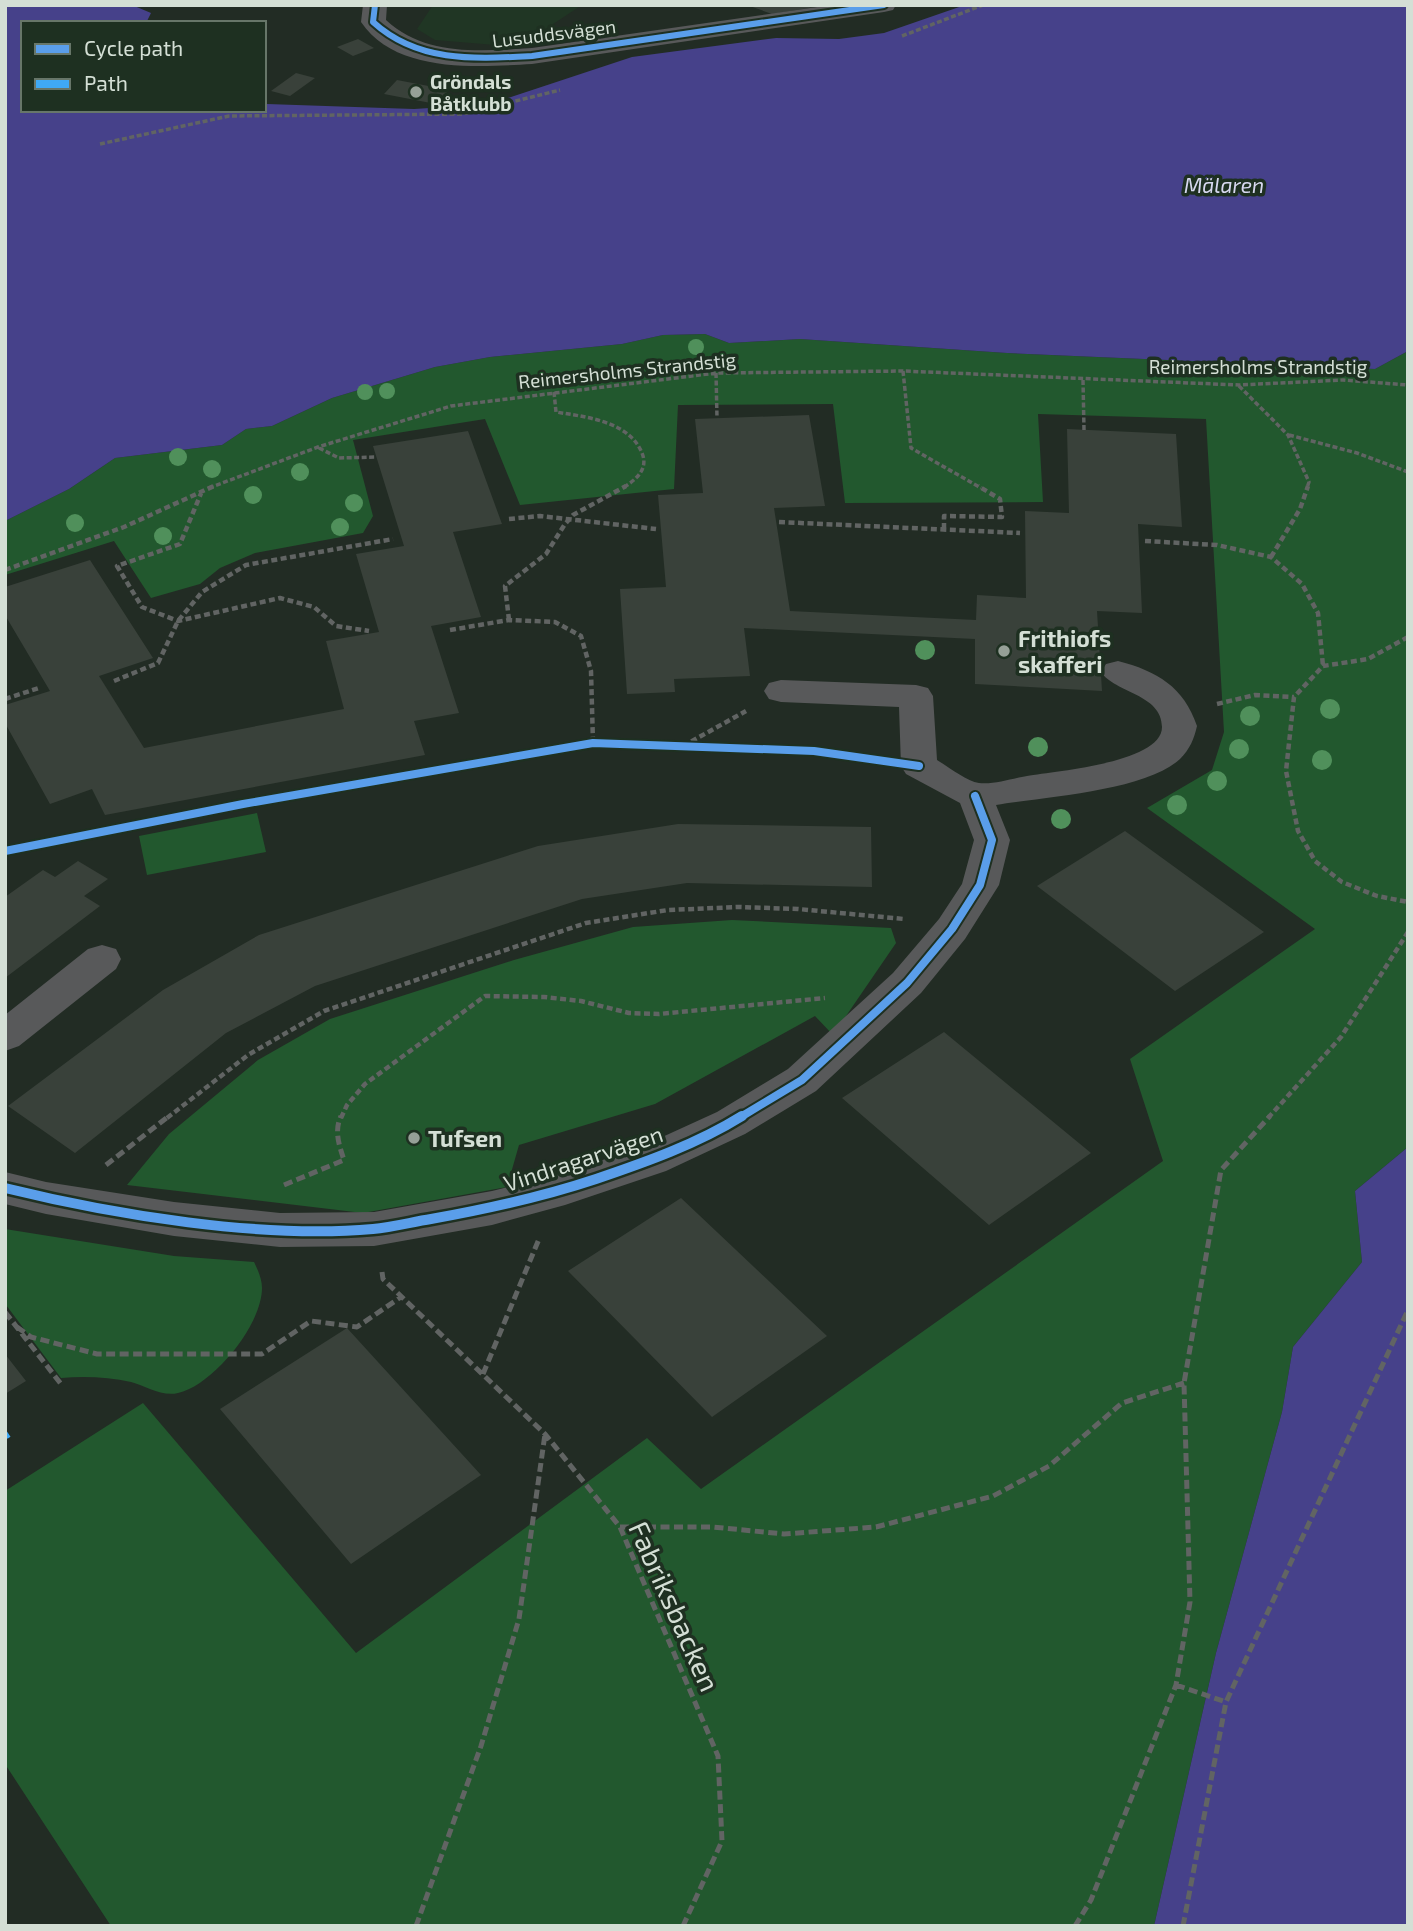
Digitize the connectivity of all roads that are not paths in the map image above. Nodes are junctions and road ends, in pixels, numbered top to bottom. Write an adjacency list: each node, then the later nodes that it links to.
1 (375, 5): 2 (street, Lusuddsvägen)
2 (884, 5)
3 (1118, 672): 5 (street)
4 (781, 691): 5 (street)
5 (975, 796): 8 (street, Vindragarvägen)
6 (102, 960): 7 (street)
7 (5, 1036)
8 (5, 1188)

